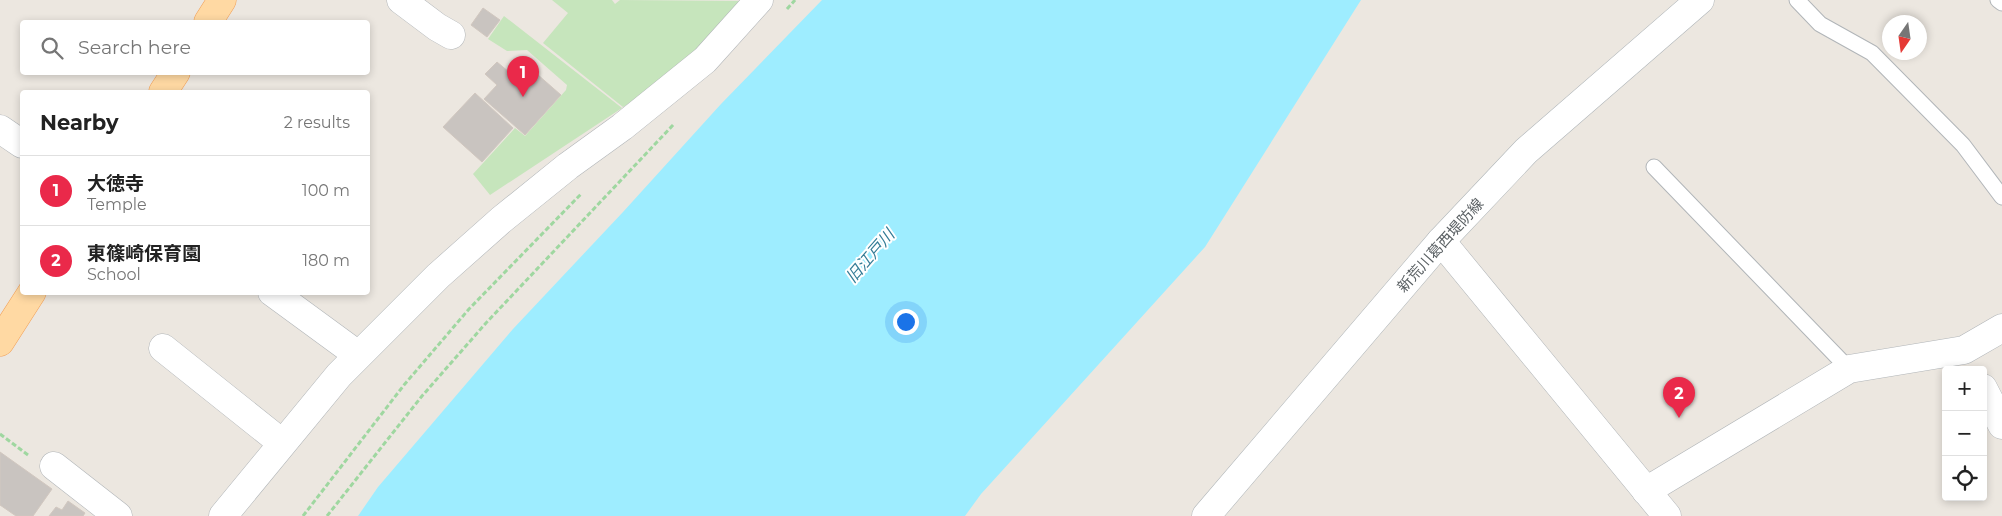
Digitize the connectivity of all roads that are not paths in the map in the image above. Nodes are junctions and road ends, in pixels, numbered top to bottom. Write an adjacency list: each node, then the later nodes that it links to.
1 (222, 0): 8 (main road)
2 (401, 0): 9 (street)
3 (1700, 0): 16 (street, 新荒川葛西堤防線)
4 (1797, 0): 15 (lane)
5 (1998, 0): 6 (lane)
6 (2002, 3)
7 (770, 7): 22 (street)
8 (209, 20)
9 (451, 35)
10 (174, 75): 11 (main road)
11 (164, 90)
12 (0, 129): 13 (street)
13 (20, 143)
14 (1654, 168): 24 (lane)
15 (2002, 197)
16 (1442, 241): 29 (street); 32 (street, 新荒川葛西堤防線)
17 (30, 295): 20 (main road)
18 (276, 295): 22 (street)
19 (2002, 328): 23 (street)
20 (0, 342)
21 (163, 348): 27 (street)
22 (358, 355): 27 (street)
23 (1969, 360): 24 (street)
24 (1849, 369): 29 (street)
25 (1987, 396): 26 (street)
26 (2002, 425)
27 (282, 443): 31 (street)
28 (54, 466): 30 (street)
29 (1646, 491): 33 (street)
30 (118, 516)
31 (224, 516)
32 (1206, 516)
33 (1667, 516)

